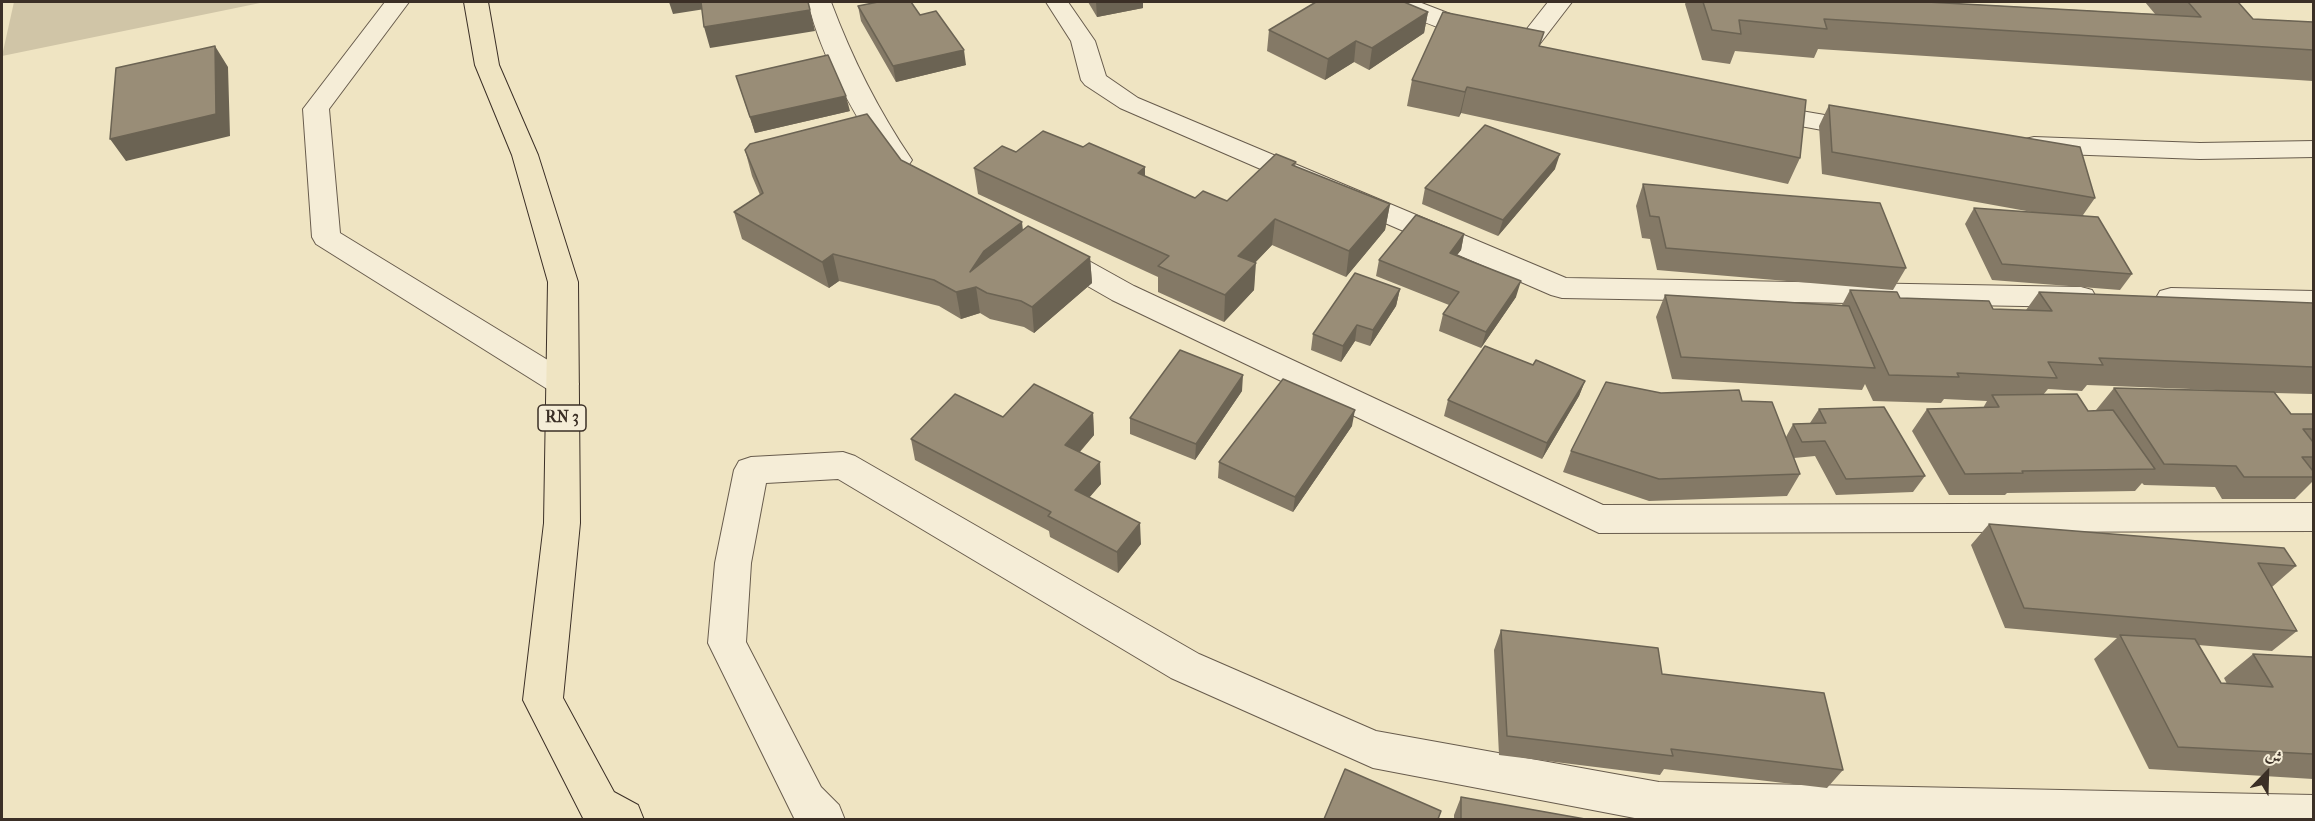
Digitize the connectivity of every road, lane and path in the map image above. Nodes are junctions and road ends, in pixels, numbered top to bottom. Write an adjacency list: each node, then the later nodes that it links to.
1 (397, 2): 16 (street)
2 (476, 2): 16 (main road, RN 3)
3 (819, 2): 11 (street)
4 (1057, 2): 13 (street)
5 (1401, 2): 6 (street)
6 (1560, 2)
7 (1731, 107): 8 (street)
8 (1888, 132)
9 (2012, 144): 10 (street)
10 (2313, 149)
11 (925, 181)
12 (1027, 239): 17 (street)
13 (2111, 297)
14 (2146, 298): 15 (street)
15 (2313, 301)
16 (562, 384): 19 (main road, RN 3)
17 (2313, 517)
18 (2313, 815): 20 (street)
19 (623, 819)
20 (824, 819)

